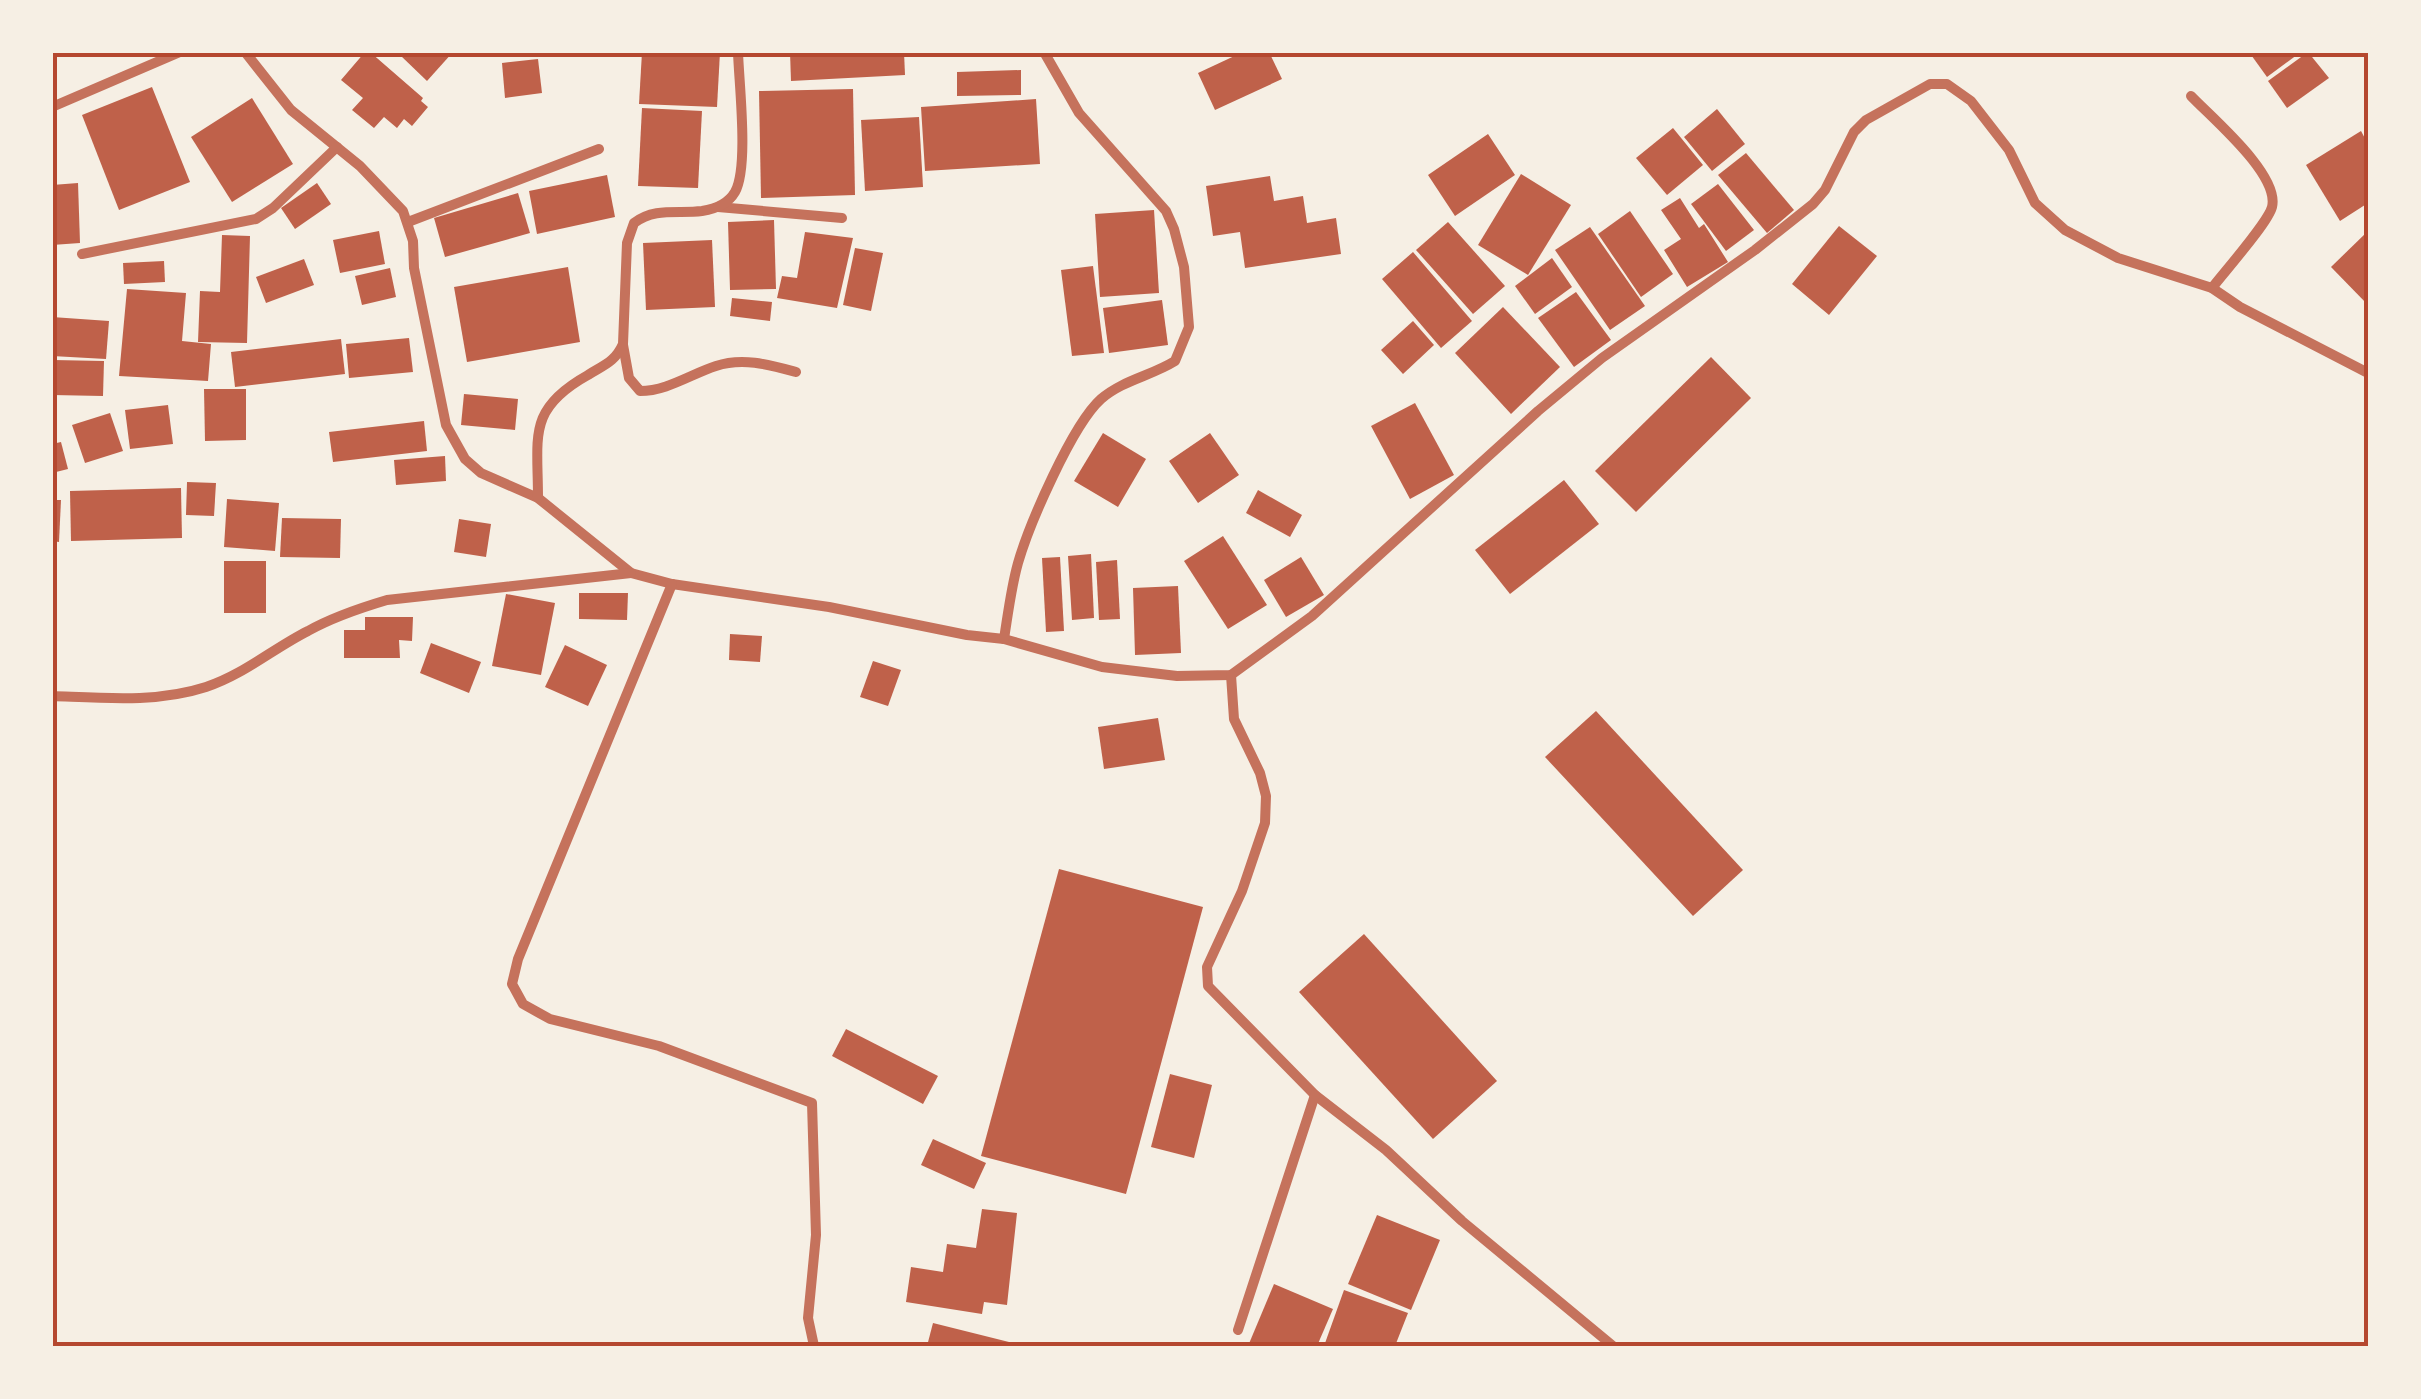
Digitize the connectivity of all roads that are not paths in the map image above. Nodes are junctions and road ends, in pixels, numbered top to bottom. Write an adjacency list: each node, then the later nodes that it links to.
1 (180, 52): 6 (street)
2 (246, 52): 7 (street)
3 (738, 52): 9 (street)
4 (1044, 52): 20 (street)
5 (2192, 96): 13 (street)
6 (52, 107)
7 (337, 147): 11 (street); 12 (street)
8 (599, 149): 11 (street)
9 (715, 207): 10 (street); 14 (street)
10 (842, 218)
11 (408, 222): 17 (street)
12 (82, 254)
13 (2212, 288): 16 (street); 21 (street)
14 (623, 344): 15 (street); 17 (street)
15 (796, 372)
16 (2368, 373)
17 (538, 498): 18 (street)
18 (631, 573): 19 (street); 22 (street)
19 (672, 584): 20 (street); 25 (street)
20 (1004, 639): 21 (street)
21 (1231, 675): 23 (street)
22 (52, 696)
23 (1315, 1095): 24 (street); 26 (street)
24 (1238, 1330)
25 (814, 1346)
26 (1612, 1346)

